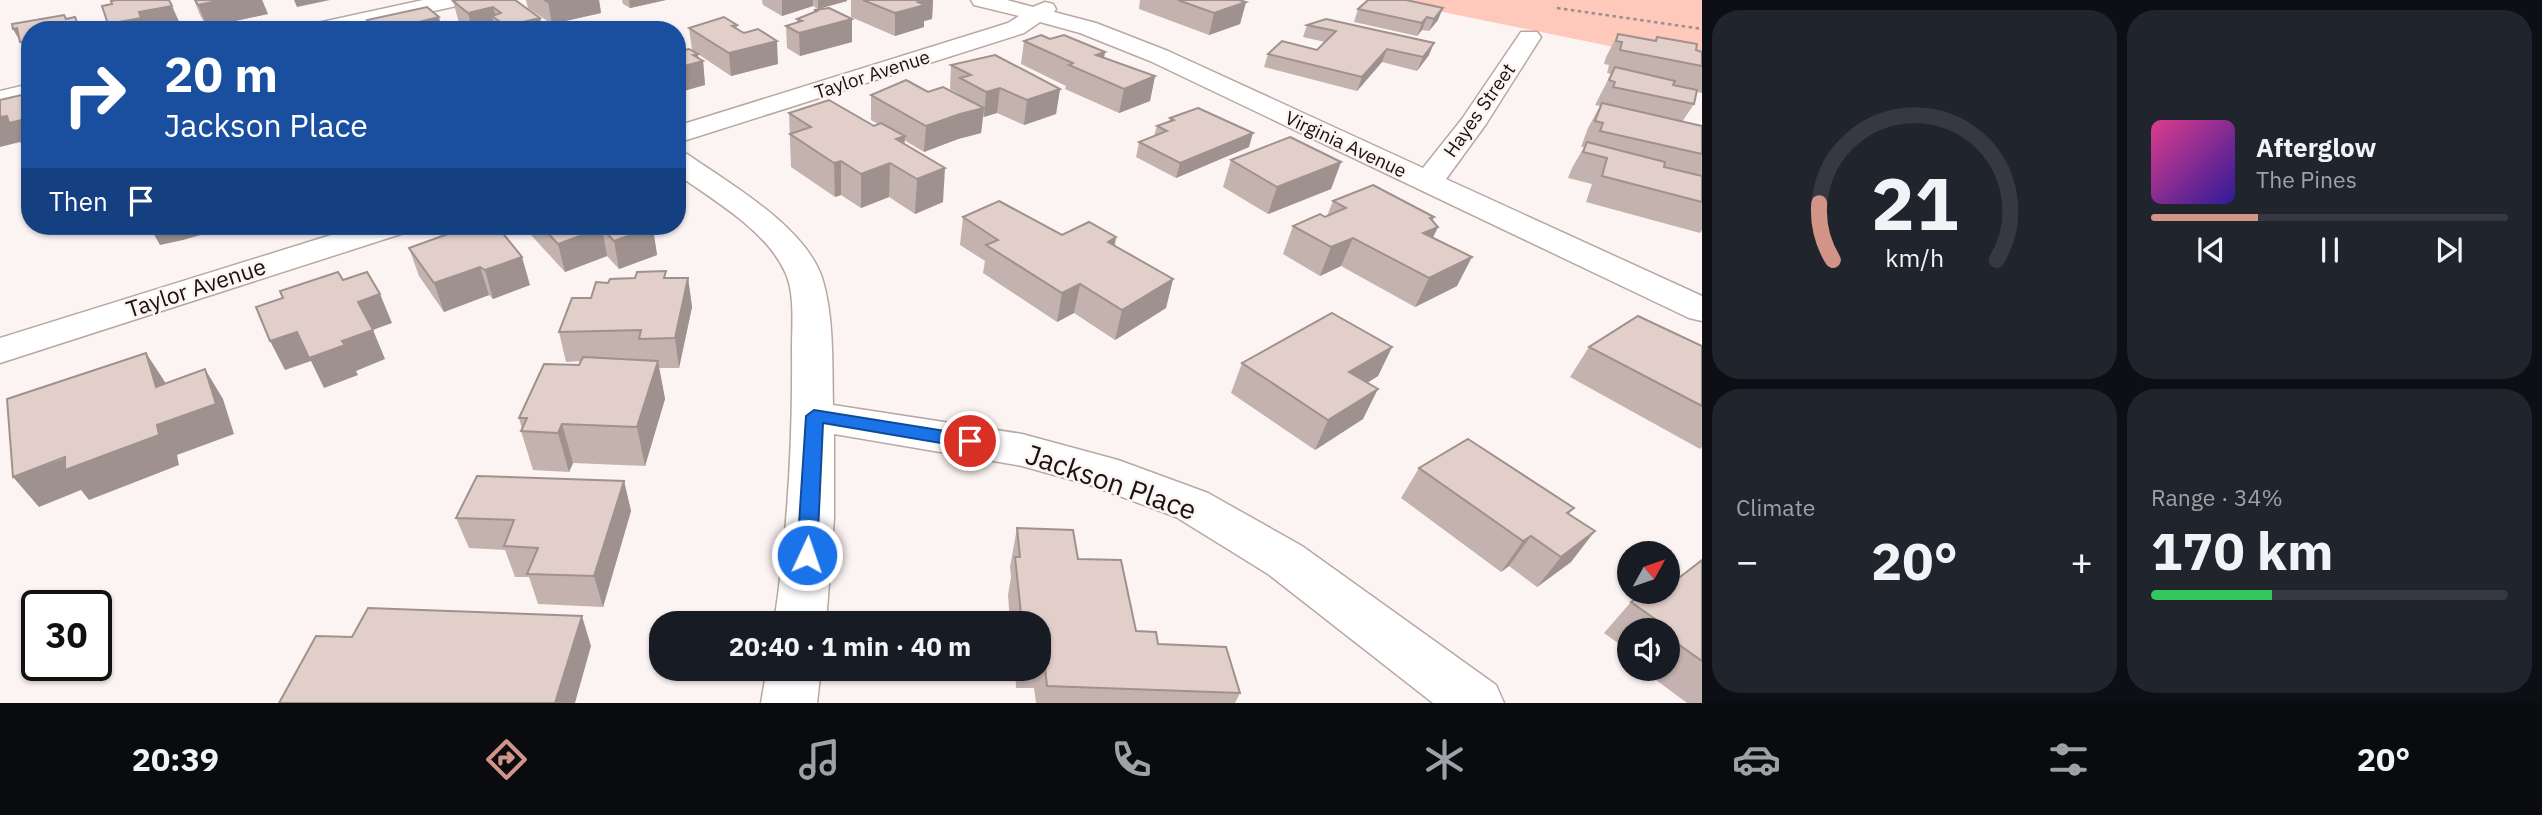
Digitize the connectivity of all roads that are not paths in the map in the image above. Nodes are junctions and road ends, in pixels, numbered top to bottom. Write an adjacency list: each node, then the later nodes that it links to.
1 (453, 0): 5 (street)
2 (982, 0): 4 (street, Virginia Avenue)
3 (1062, 0): 4 (street, Taylor Avenue)
4 (1036, 14): 9 (street, Taylor Avenue); 11 (street, Virginia Avenue)
5 (357, 21)
6 (1529, 37): 11 (street, Hayes Street)
7 (21, 94): 8 (street)
8 (0, 99)
9 (686, 132)
10 (686, 167): 15 (street)
11 (1429, 182): 13 (street, Virginia Avenue)
12 (365, 235): 14 (street, Taylor Avenue)
13 (1702, 310)
14 (0, 351)
15 (814, 416): 16 (street); 19 (street, Jackson Place)
16 (802, 611)
17 (792, 681): 18 (street)
18 (789, 703)
19 (1476, 703)

